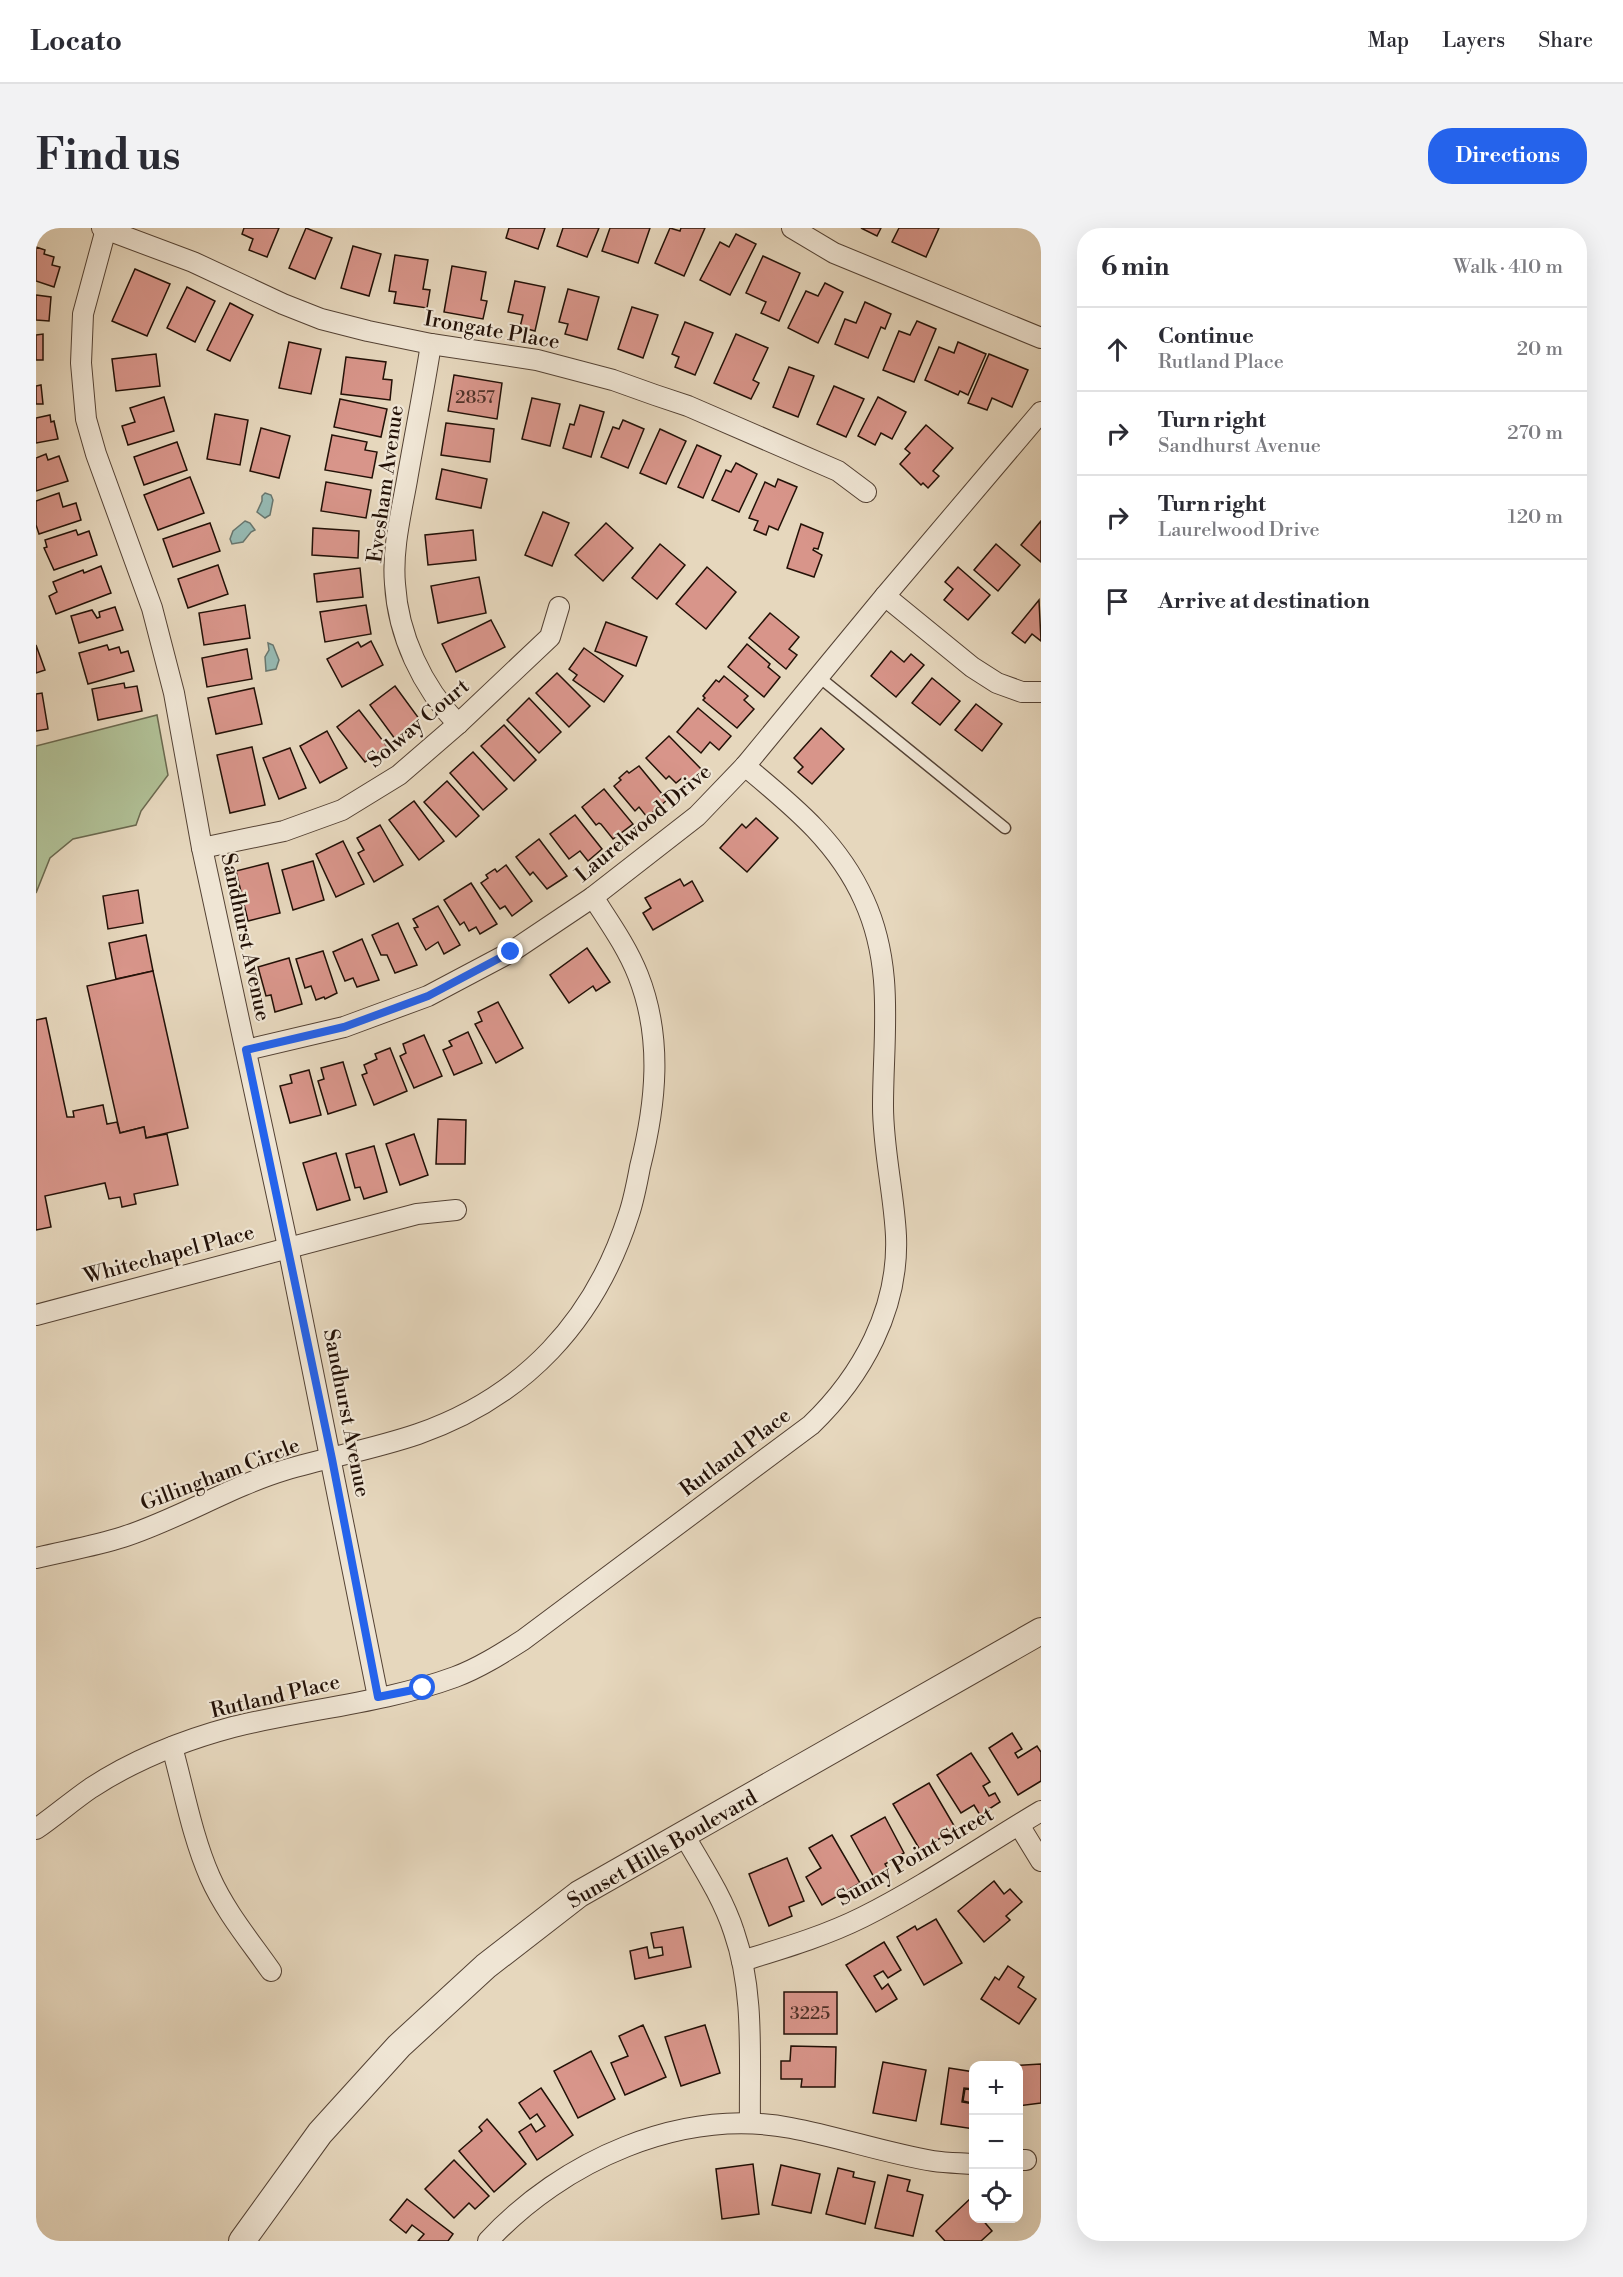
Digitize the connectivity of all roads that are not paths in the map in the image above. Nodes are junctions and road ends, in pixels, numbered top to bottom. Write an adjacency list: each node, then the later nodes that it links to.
1 (792, 228): 3 (street)
2 (104, 229): 4 (street, Irongate Place); 14 (street, Sandhurst Avenue)
3 (1041, 338)
4 (431, 344): 6 (street, Irongate Place); 11 (street, Evesham Avenue)
5 (1041, 412): 7 (street, Laurelwood Drive)
6 (866, 492)
7 (885, 596): 9 (street, Laurelwood Drive); 10 (street)
8 (559, 607): 11 (street, Solway Court)
9 (819, 677): 12 (street, Laurelwood Drive); 13 (lane)
10 (1041, 692)
11 (458, 724): 14 (street, Solway Court)
12 (745, 766): 15 (street, Laurelwood Drive); 23 (street, Rutland Place)
13 (1005, 828)
14 (202, 848): 16 (street, Sandhurst Avenue)
15 (593, 897): 16 (street, Laurelwood Drive); 20 (street, Gillingham Circle)
16 (246, 1050): 18 (street, Sandhurst Avenue)
17 (456, 1210): 18 (street, Whitechapel Place)
18 (288, 1247): 19 (street, Whitechapel Place); 20 (street, Sandhurst Avenue)
19 (36, 1315)
20 (332, 1459): 21 (street, Gillingham Circle); 23 (street, Sandhurst Avenue)
21 (36, 1558)
22 (1041, 1631): 28 (street, Sunset Hills Boulevard)
23 (378, 1697): 24 (street, Rutland Place)
24 (172, 1747): 27 (street, Rutland Place); 31 (street)
25 (1041, 1811): 26 (street, Sunny Point Street)
26 (1019, 1825): 29 (street); 30 (street, Sunny Point Street)
27 (36, 1828)
28 (684, 1835): 30 (street); 34 (street, Sunset Hills Boulevard)
29 (1041, 1861)
30 (742, 1961): 32 (street)
31 (271, 1971)
32 (750, 2123): 33 (street); 35 (street)
33 (969, 2164)
34 (242, 2241)
35 (488, 2241)

